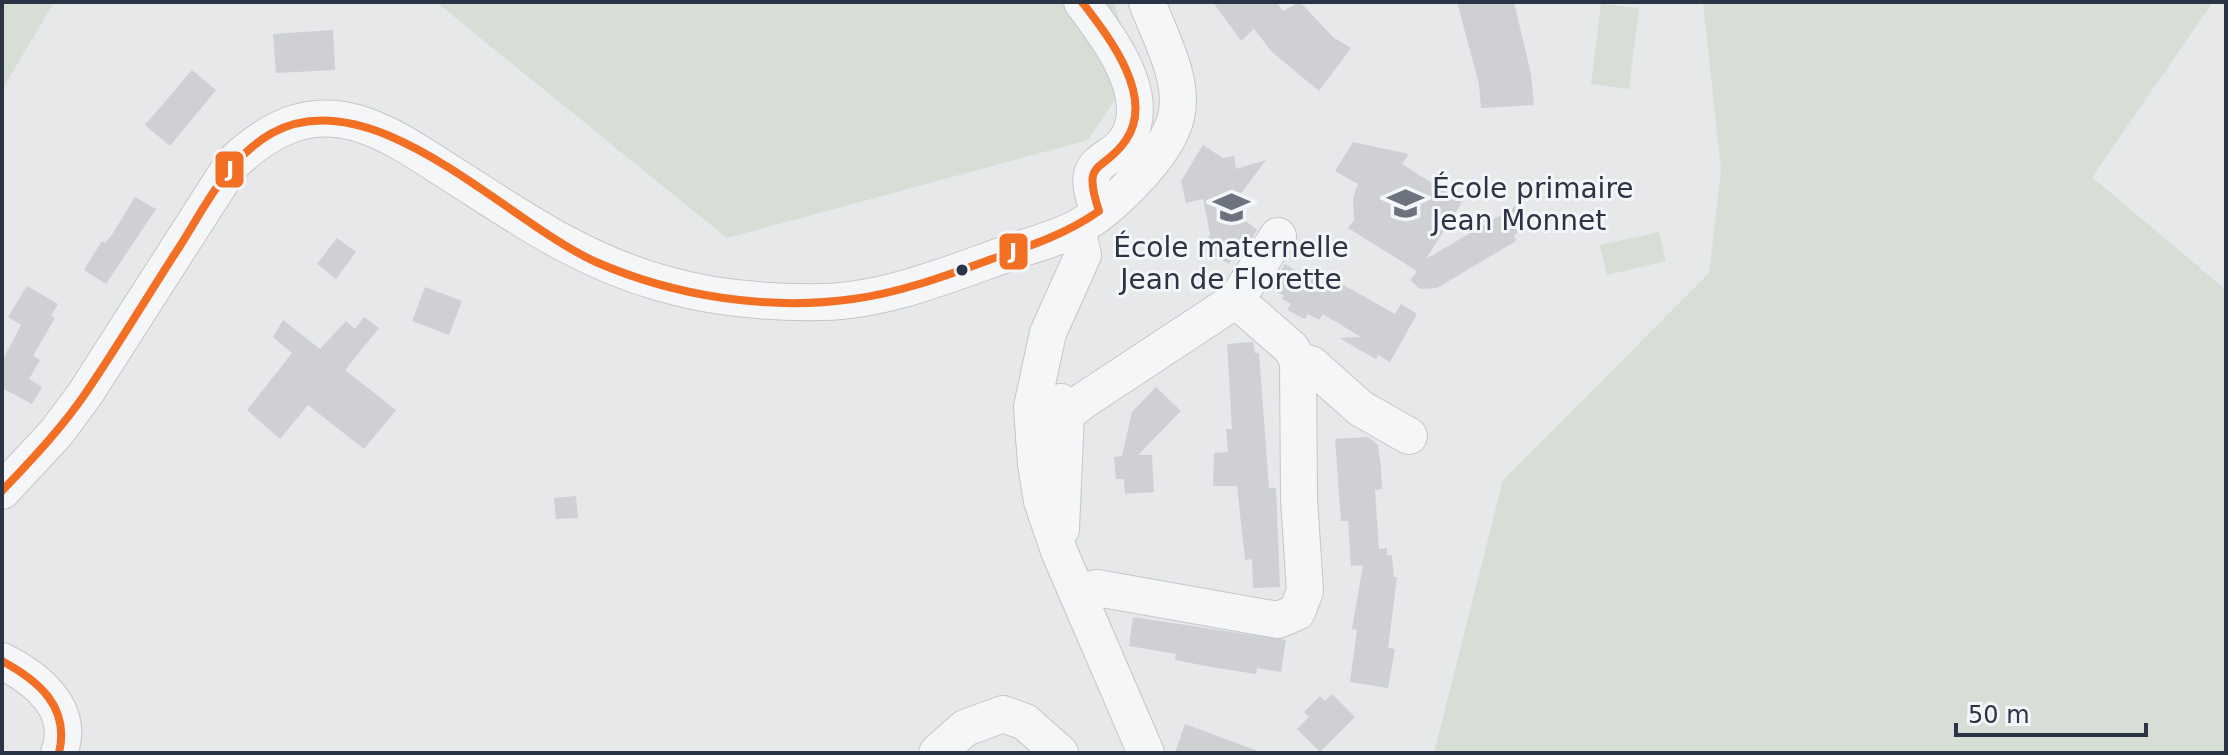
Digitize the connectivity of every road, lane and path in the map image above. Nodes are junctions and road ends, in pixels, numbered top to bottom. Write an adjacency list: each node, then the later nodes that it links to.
1 (1082, 2): 3 (street)
2 (1147, 2): 3 (street)
3 (1088, 220): 6 (street); 11 (street)
4 (1278, 236): 5 (street)
5 (1236, 300): 7 (street); 8 (street)
6 (1042, 356): 8 (street); 10 (street)
7 (1298, 361): 9 (street); 13 (street)
8 (1066, 414): 10 (street); 12 (street)
9 (1409, 436)
10 (1034, 440): 12 (street)
11 (2, 491)
12 (1059, 551): 13 (street)
13 (1077, 593): 18 (street)
14 (2, 661): 15 (street)
15 (59, 753)
16 (937, 753): 17 (street)
17 (1060, 753)
18 (1146, 753)

